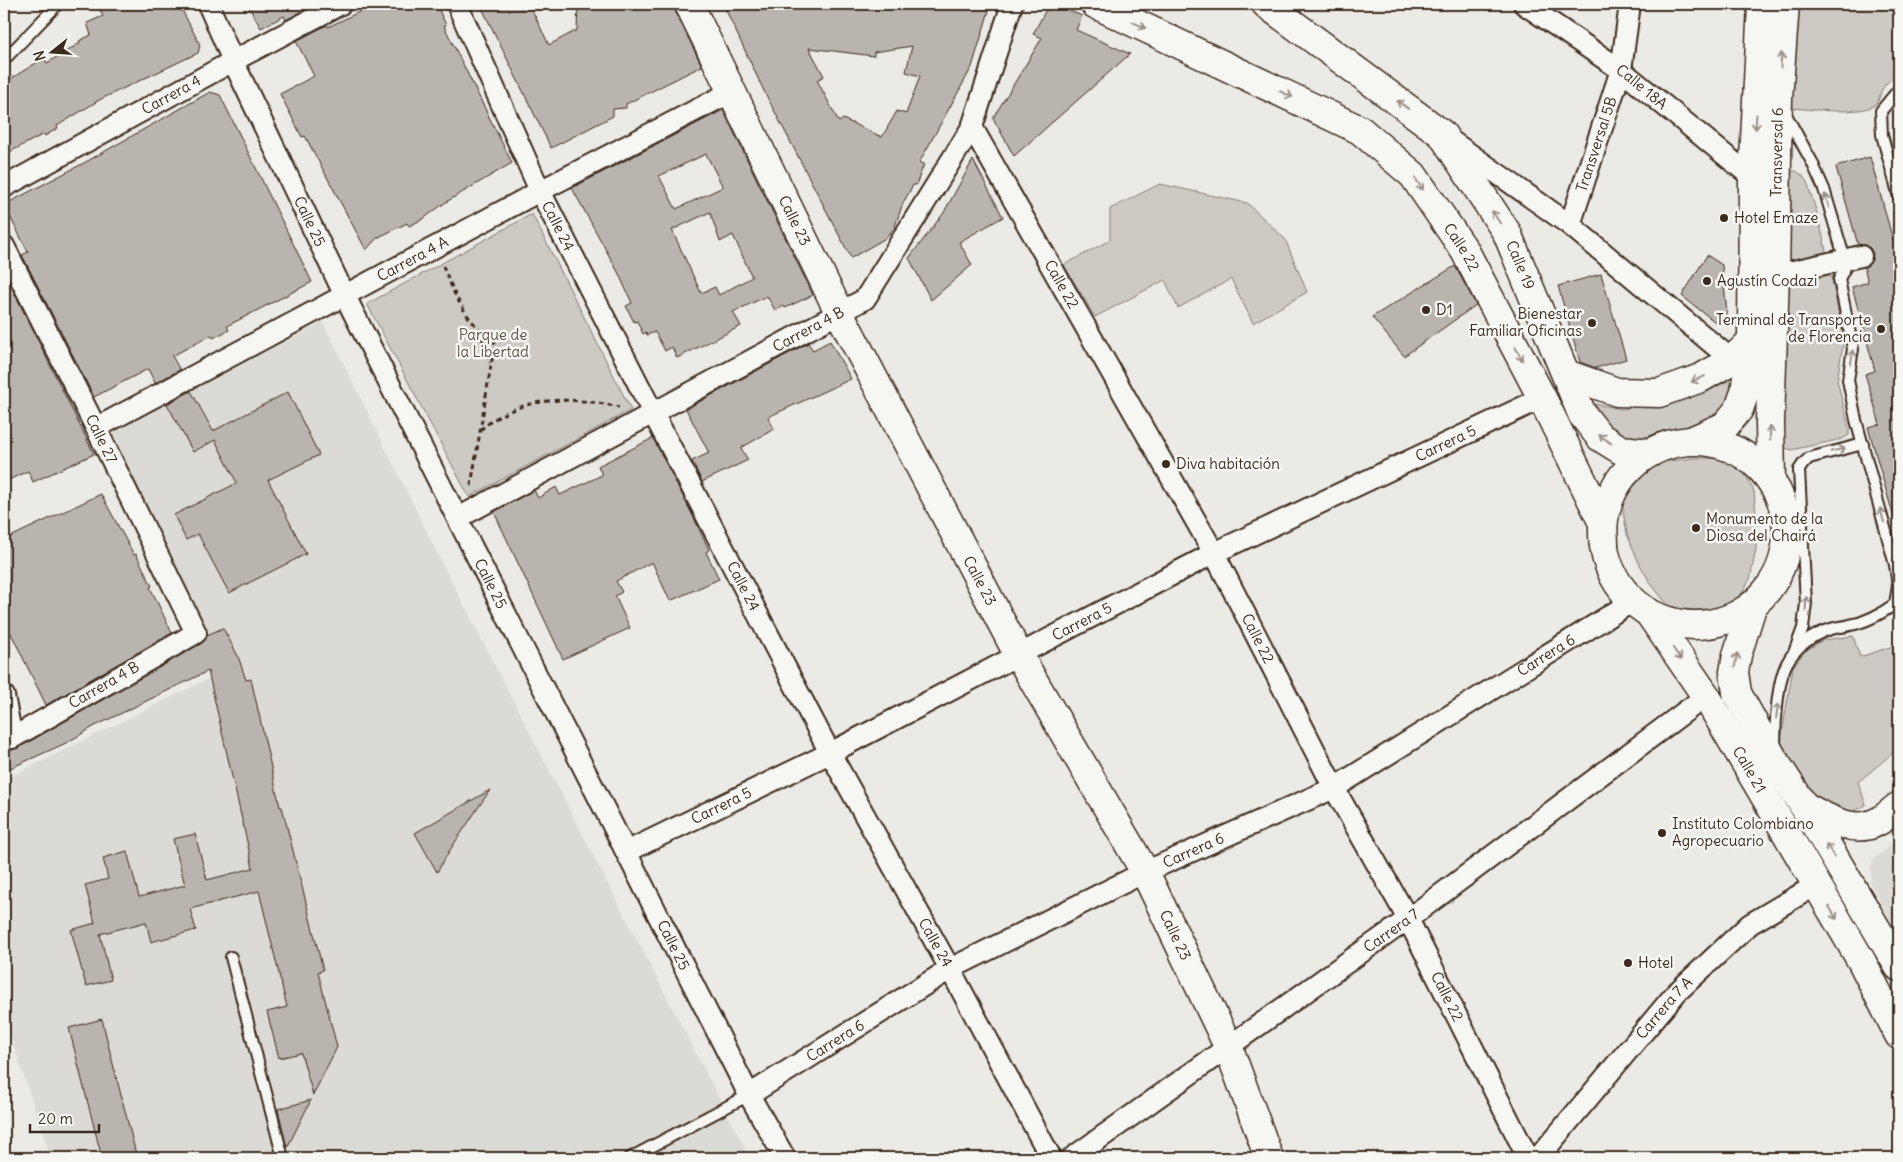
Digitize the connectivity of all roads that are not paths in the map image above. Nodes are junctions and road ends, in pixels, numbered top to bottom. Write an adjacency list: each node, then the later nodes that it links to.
1 (58, 4): 13 (lane)
2 (208, 4): 14 (street, Calle 25)
3 (341, 4): 14 (street, Carrera 4)
4 (457, 4): 23 (street, Calle 24)
5 (689, 4): 17 (main road, Calle 23)
6 (1012, 4): 19 (street, Carrera 4 B)
7 (1095, 4): 34 (main road, Calle 22, one-way to 34)
8 (1266, 4): 20 (main road, Calle 19, one-way to 8)
9 (1524, 4): 15 (street, Calle 18A)
10 (1630, 4): 15 (street, Transversal 5B)
11 (1762, 4): 21 (main road, Transversal 6, one-way to 21)
12 (1785, 4): 18 (main road, Transversal 6, one-way to 12)
13 (4, 60)
14 (233, 61): 22 (street, Carrera 4); 29 (street, Calle 25)
15 (1621, 70): 21 (street, Calle 18A); 25 (street, Transversal 5B)
16 (1899, 89): 24 (lane)
17 (731, 92): 23 (street, Carrera 4 A); 30 (main road, Calle 23)
18 (1778, 99): 27 (lane, one-way to 18); 28 (main road, Transversal 6)
19 (972, 127): 30 (street, Carrera 4 B); 43 (street, Calle 22)
20 (1442, 134): 25 (street, Calle 19); 33 (main road, Calle 19, one-way to 20)
21 (1753, 178): 31 (main road, Transversal 6)
22 (4, 187)
23 (540, 191): 29 (street, Carrera 4 A); 35 (street, Calle 24)
24 (1899, 197)
25 (1570, 225): 32 (street, Calle 19)
26 (4, 246): 36 (street, Calle 27)
27 (1853, 258): 28 (street); 38 (lane, one-way to 27)
28 (1775, 275): 40 (main road, Transversal 6, one-way to 28)
29 (345, 296): 36 (street, Carrera 4 A); 41 (street, Calle 25)
30 (840, 314): 35 (street, Carrera 4 B); 48 (main road, Calle 23)
31 (1752, 341): 32 (main road); 37 (main road, Transversal 6)
32 (1732, 360): 33 (main road, one-way to 33)
33 (1566, 374): 39 (main road, Calle 19, one-way to 33)
34 (1542, 398): 42 (main road, Calle 22); 43 (street, Carrera 5)
35 (653, 413): 41 (street, Carrera 4 B); 51 (street, Calle 24)
36 (96, 428): 46 (street, Calle 27)
37 (1690, 441): 39 (main road, Calle 21); 40 (main road, Calle 21)
38 (1863, 444): 47 (lane, one-way to 38); 47 (lane, one-way to 38)
39 (1650, 453): 42 (main road, Calle 21)
40 (1771, 481): 45 (main road, Calle 21)
41 (458, 518): 56 (street, Calle 25)
42 (1604, 544): 44 (main road, Calle 21)
43 (1214, 554): 48 (street, Carrera 5); 53 (street, Calle 22)
44 (1641, 607): 45 (main road, Calle 21); 50 (main road, Calle 21, one-way to 50); 53 (street, Carrera 6)
45 (1752, 607): 52 (main road, Calle 21, one-way to 45)
46 (196, 633): 49 (street, Carrera 4 B)
47 (1795, 652): 52 (lane, one-way to 47)
48 (1018, 654): 51 (street, Carrera 5); 57 (main road, Calle 23)
49 (4, 696)
50 (1706, 696): 58 (main road, Calle 21); 59 (street, Carrera 7)
51 (830, 753): 56 (street, Carrera 5); 62 (street, Calle 24)
52 (1774, 760): 54 (main road, Calle 21)
53 (1334, 788): 57 (street, Carrera 6); 59 (street, Calle 22)
54 (1804, 806): 55 (main road); 61 (main road, Calle 21, one-way to 54)
55 (1899, 806)
56 (626, 852): 65 (street, Calle 25)
57 (1144, 872): 62 (street, Carrera 6); 64 (main road, Calle 23)
58 (1816, 885): 63 (main road, Calle 21, one-way to 63); 73 (street, Carrera 7 A)
59 (1408, 919): 64 (street, Carrera 7); 72 (street, Calle 22)
60 (231, 957): 66 (lane)
61 (1899, 967)
62 (950, 969): 65 (street, Carrera 6); 69 (street, Calle 24)
63 (1899, 1035)
64 (1228, 1046): 70 (street, Carrera 7); 71 (main road, Calle 23)
65 (749, 1095): 67 (lane); 68 (street, Calle 25)
66 (283, 1158)
67 (630, 1158)
68 (785, 1158)
69 (1051, 1158)
70 (1072, 1158)
71 (1268, 1158)
72 (1528, 1158)
73 (1538, 1158)

